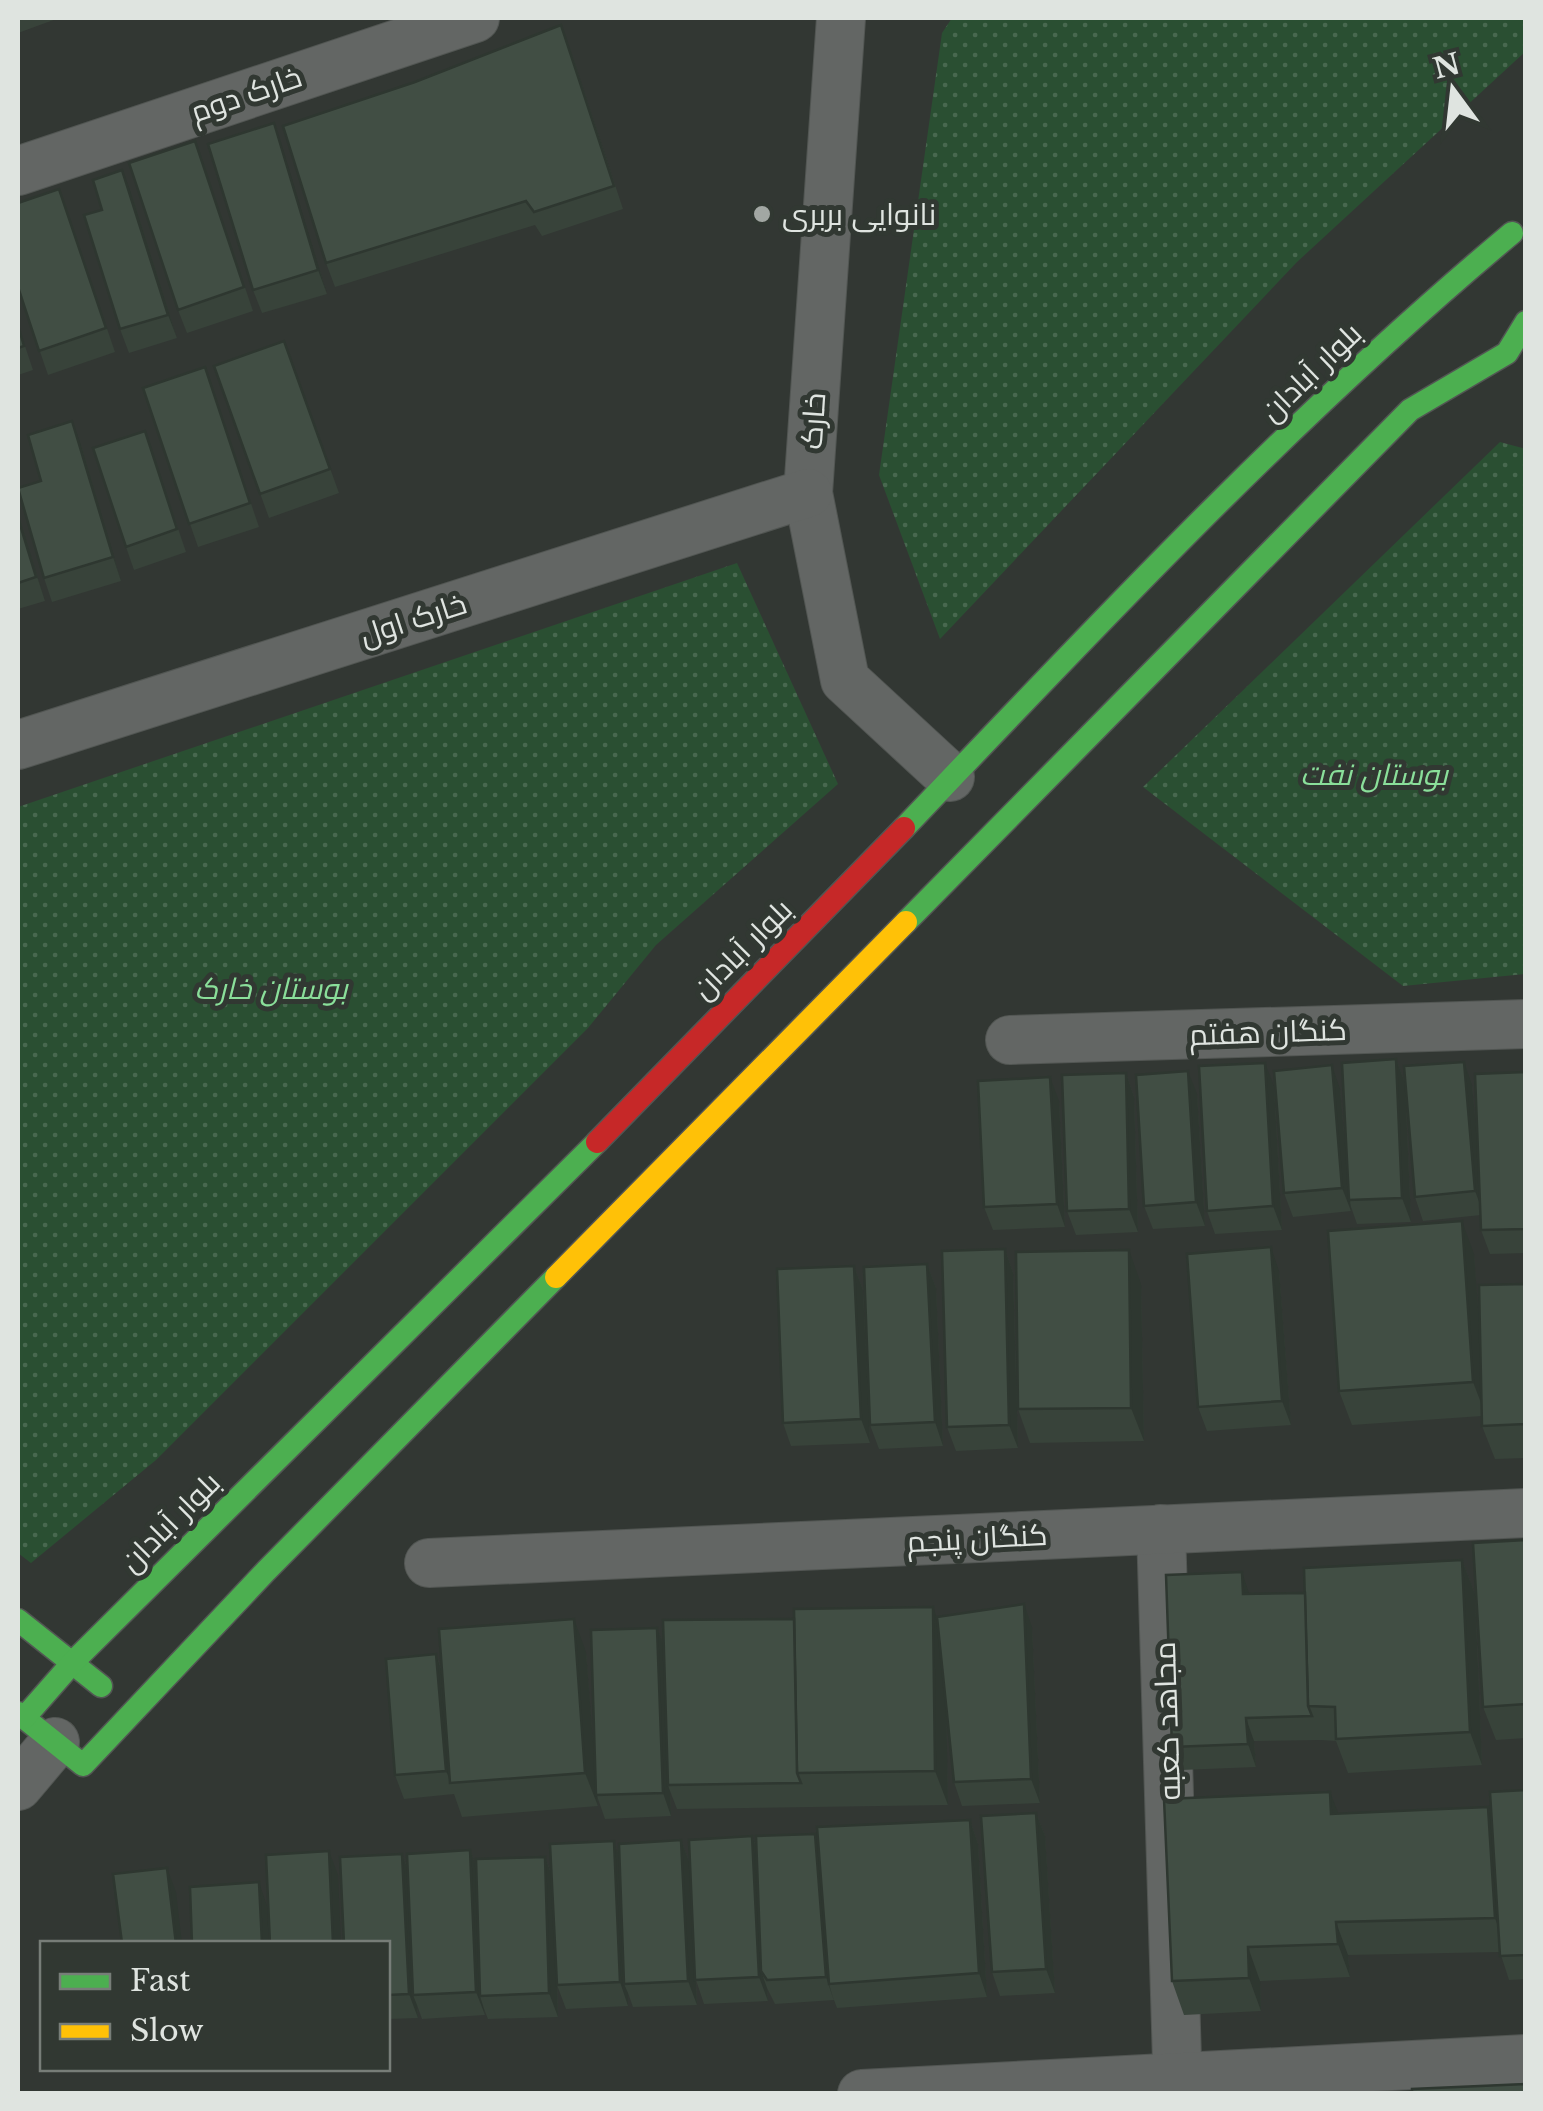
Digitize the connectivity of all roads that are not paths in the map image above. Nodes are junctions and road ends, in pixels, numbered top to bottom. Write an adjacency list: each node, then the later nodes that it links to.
1 (475, 18): 3 (street, خارک دوم)
2 (841, 18): 6 (street, خارک)
3 (18, 171)
4 (1525, 258): 8 (main road, بلوار آبادان)
5 (1526, 322): 8 (main road, بلوار آبادان)
6 (808, 492): 7 (street, خارک اول); 8 (street, خارک)
7 (18, 745)
8 (977, 803): 15 (main road, بلوار آبادان); 16 (main road, بلوار آبادان)
9 (1526, 1024): 10 (street, کنگان هفتم)
10 (1010, 1040)
11 (1526, 1513): 12 (street, کنگان پنجم)
12 (1160, 1529): 13 (street, کنگان پنجم); 20 (street, مجاهد کعبه)
13 (429, 1563)
14 (18, 1620): 15 (main road)
15 (74, 1661): 16 (main road); 17 (main road, بلوار آبادان)
16 (130, 1711): 17 (main road, بلوار آبادان)
17 (45, 1734): 18 (street)
18 (18, 1786)
19 (1526, 2059): 20 (street)
20 (1178, 2085): 21 (street)
21 (862, 2094)

